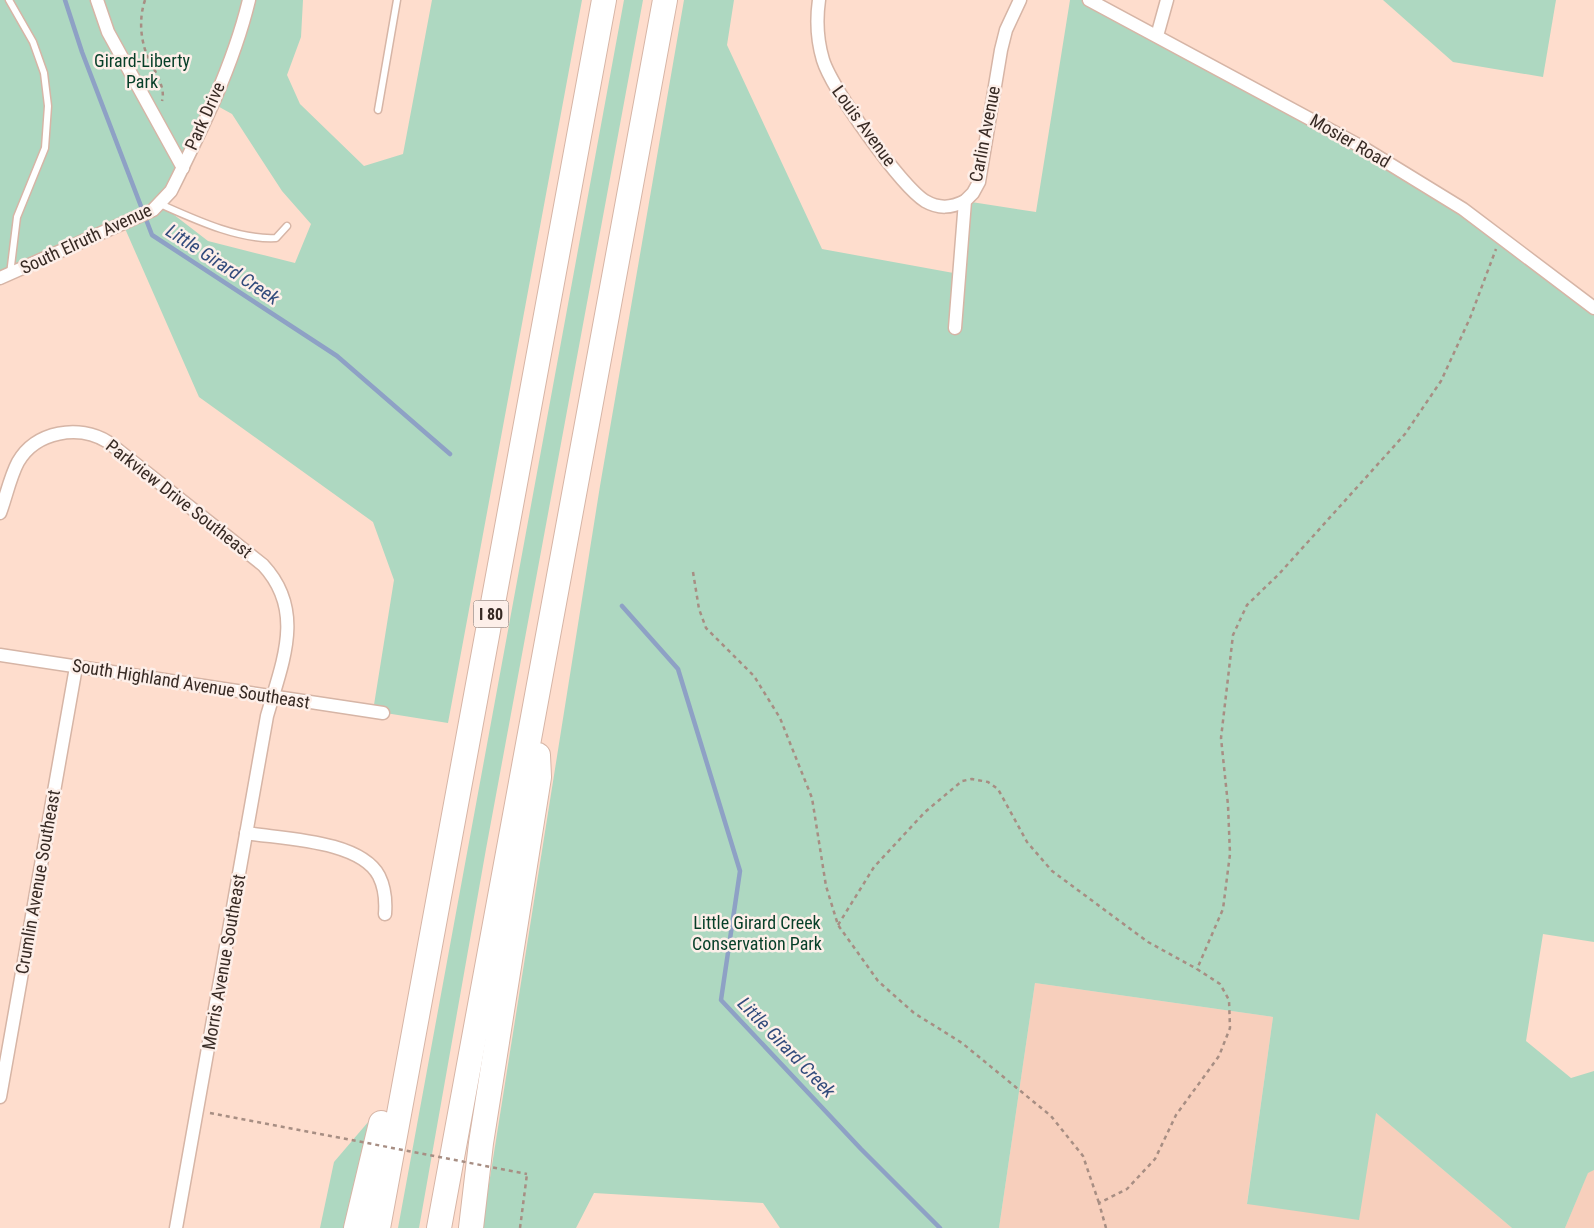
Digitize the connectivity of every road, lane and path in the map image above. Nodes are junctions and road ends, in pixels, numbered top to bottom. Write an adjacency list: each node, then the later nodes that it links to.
1 (9, 0): 20 (lane)
2 (97, 0): 14 (street, Park Drive)
3 (145, 0): 14 (path)
4 (249, 0): 15 (street, Park Drive)
5 (397, 0): 13 (lane)
6 (604, 0): 32 (highway, I 80)
7 (665, 0): 28 (highway)
8 (819, 0): 16 (street, Louis Avenue)
9 (1020, 0): 16 (street, Carlin Avenue)
10 (1089, 0): 12 (street, Mosier Road)
11 (1167, 0): 12 (street)
12 (1157, 36): 19 (street, Mosier Road)
13 (378, 110)
14 (154, 115): 15 (street, Park Drive)
15 (183, 168): 17 (street, South Elruth Avenue)
16 (964, 201): 22 (street, Carlin Avenue)
17 (156, 207): 18 (lane); 20 (street, South Elruth Avenue)
18 (287, 226)
19 (1501, 236): 21 (street, Mosier Road); 34 (path)
20 (5, 276)
21 (1594, 308)
22 (956, 328)
23 (0, 513): 27 (street, Parkview Drive Southeast)
24 (693, 572): 33 (path)
25 (0, 655): 26 (street, South Highland Avenue Southeast)
26 (76, 667): 27 (street, South Highland Avenue Southeast); 35 (street, Crumlin Avenue Southeast)
27 (272, 696): 29 (street, South Highland Avenue Southeast); 30 (street, Morris Avenue Southeast)
28 (534, 712): 41 (highway); 42 (highway)
29 (383, 713)
30 (246, 833): 31 (street); 36 (street, Morris Avenue Southeast)
31 (385, 914)
32 (435, 917): 39 (highway); 40 (highway, I 80)
33 (838, 925): 34 (path); 37 (path)
34 (1197, 969): 37 (path)
35 (0, 1097)
36 (197, 1111): 38 (street, Morris Avenue Southeast); 43 (path, bridge)
37 (1099, 1203): 44 (path)
38 (176, 1228)
39 (356, 1228)
40 (378, 1228)
41 (439, 1228)
42 (471, 1228)
43 (520, 1228)
44 (1106, 1228)

